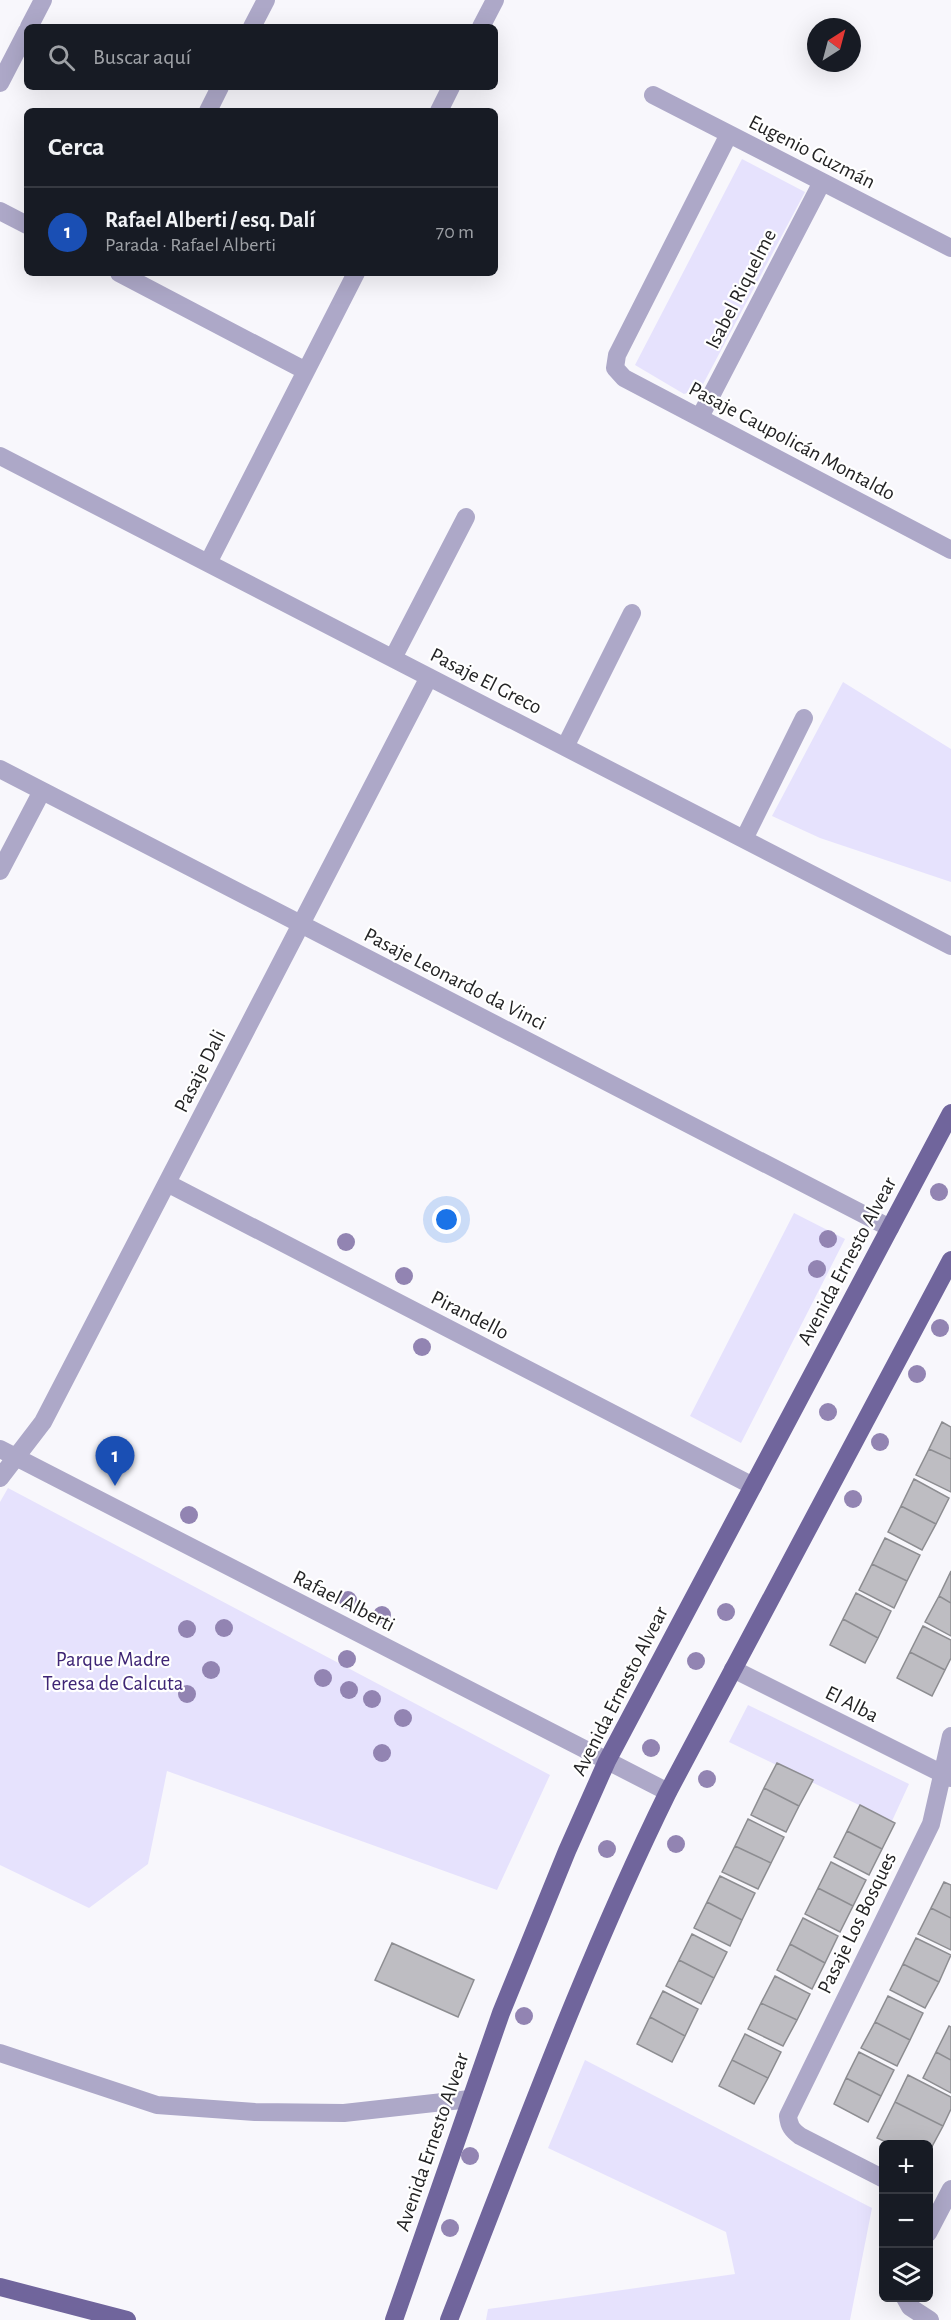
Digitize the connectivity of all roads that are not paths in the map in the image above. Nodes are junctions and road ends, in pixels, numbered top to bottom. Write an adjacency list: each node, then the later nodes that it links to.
1 (43, 0): 4 (street)
2 (266, 0): 5 (street)
3 (495, 0): 6 (street)
4 (31, 24)
5 (254, 24)
6 (483, 24)
7 (24, 37): 8 (street)
8 (0, 83)
9 (218, 90): 12 (street)
10 (450, 90): 13 (street)
11 (652, 96): 14 (street, Eugenio Guzmán)
12 (210, 108)
13 (440, 108)
14 (729, 134): 15 (street, Eugenio Guzmán); 22 (street, Pasaje Caupolicán Montaldo)
15 (822, 182): 18 (street, Eugenio Guzmán); 22 (street, Isabel Riquelme)
16 (0, 211): 17 (street)
17 (24, 223)
18 (951, 248)
19 (125, 276): 21 (street)
20 (354, 276): 21 (street)
21 (306, 371): 26 (street)
22 (700, 417): 25 (street, Pasaje Caupolicán Montaldo)
23 (0, 456): 26 (street, Pasaje El Greco)
24 (466, 517): 28 (street)
25 (951, 550)
26 (208, 563): 28 (street, Pasaje El Greco)
27 (632, 613): 31 (street)
28 (393, 658): 29 (street, Pasaje El Greco)
29 (429, 677): 31 (street, Pasaje El Greco); 36 (street, Pasaje Dali)
30 (804, 718): 34 (street)
31 (565, 747): 34 (street, Pasaje El Greco)
32 (0, 769): 33 (street, Pasaje Leonardo da Vinci)
33 (42, 791): 35 (street); 36 (street, Pasaje Leonardo da Vinci)
34 (744, 839): 37 (street, Pasaje El Greco)
35 (0, 871)
36 (301, 925): 39 (street, Pasaje Dali); 40 (street, Pasaje Leonardo da Vinci)
37 (951, 946)
38 (951, 1113): 40 (main road, Avenida Ernesto Alvear)
39 (167, 1183): 42 (street, Pasaje Dali); 44 (street, Pirandello)
40 (890, 1228): 44 (main road, Avenida Ernesto Alvear)
41 (951, 1260): 45 (main road)
42 (8, 1453): 43 (street, Pasaje Dali); 47 (street, Rafael Alberti)
43 (0, 1478)
44 (753, 1486): 47 (main road, Avenida Ernesto Alvear)
45 (733, 1669): 48 (street, El Alba); 49 (main road)
46 (951, 1737): 48 (street, Pasaje Los Bosques)
47 (607, 1761): 49 (street, Rafael Alberti); 51 (main road, Avenida Ernesto Alvear)
48 (946, 1776): 52 (street, Pasaje Los Bosques)
49 (668, 1792): 59 (main road)
50 (0, 2053): 51 (street)
51 (470, 2099): 58 (main road, Avenida Ernesto Alvear)
52 (879, 2176)
53 (951, 2189): 54 (street)
54 (935, 2206)
55 (0, 2287): 57 (main road)
56 (907, 2302): 60 (street)
57 (128, 2320)
58 (394, 2320)
59 (449, 2320)
60 (930, 2320)

